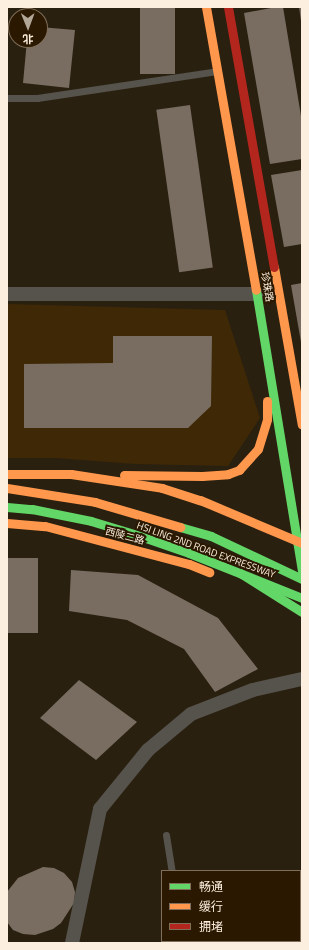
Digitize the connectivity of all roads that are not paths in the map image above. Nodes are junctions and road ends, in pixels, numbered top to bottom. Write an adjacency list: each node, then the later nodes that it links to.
1 (206, 7): 3 (main road, 珍珠路)
2 (228, 7): 8 (main road, 珍珠路)
3 (217, 71): 4 (lane); 6 (main road, 珍珠路)
4 (7, 98)
5 (7, 294): 6 (street)
6 (257, 294): 7 (main road, 珍珠路)
7 (264, 337): 10 (main road); 14 (main road, 珍珠路)
8 (302, 425)
9 (7, 474): 10 (main road)
10 (71, 474): 14 (main road)
11 (7, 488): 18 (main road, HSI LING 2ND ROAD EXPRESSWAY)
12 (7, 507): 16 (main road, HSI LING 2ND ROAD EXPRESSWAY)
13 (7, 523): 17 (main road, 西陵二路)
14 (300, 542): 15 (main road, 珍珠路)
15 (302, 572)
16 (240, 573): 20 (main road, HSI LING 2ND ROAD EXPRESSWAY, bridge); 22 (main road, bridge)
17 (217, 575)
18 (302, 579)
19 (238, 583): 21 (main road)
20 (302, 598)
21 (302, 608)
22 (302, 612)
23 (302, 679): 26 (street)
24 (166, 835): 25 (lane)
25 (172, 870)
26 (72, 943)

